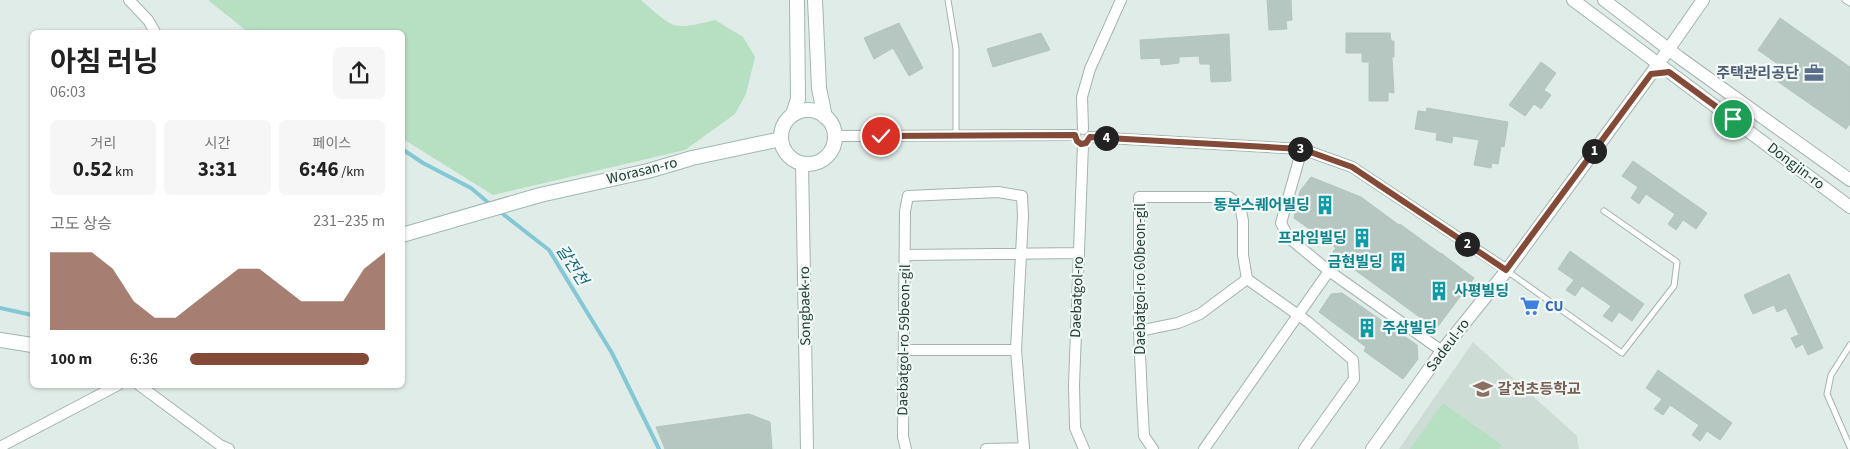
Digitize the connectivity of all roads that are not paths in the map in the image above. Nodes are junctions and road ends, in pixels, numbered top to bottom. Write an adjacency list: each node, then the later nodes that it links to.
1 (129, 0): 11 (street)
2 (797, 0): 17 (main road)
3 (815, 0): 18 (main road)
4 (948, 0): 20 (lane)
5 (1121, 0): 19 (street)
6 (1573, 0): 16 (street, Dongjin-ro)
7 (1604, 0): 13 (street, Dongjin-ro)
8 (1703, 0): 12 (street, Sadeul-ro)
9 (1845, 0): 10 (lane)
10 (1850, 4)
11 (154, 30)
12 (1678, 35): 13 (street); 14 (street, Sadeul-ro); 15 (street)
13 (1654, 38): 14 (street, Dongjin-ro)
14 (1668, 48): 15 (street, Dongjin-ro); 16 (street, Sadeul-ro)
15 (1680, 58): 26 (street, Dongjin-ro)
16 (1655, 68): 27 (street, Dongjin-ro); 33 (street, Sadeul-ro)
17 (793, 114): 18 (main road); 22 (main road)
18 (825, 116): 21 (main road)
19 (1079, 132): 20 (street); 23 (street)
20 (956, 135): 21 (street)
21 (835, 136): 25 (main road)
22 (780, 139): 25 (main road); 29 (main road, Worasan-ro)
23 (1087, 140): 24 (street); 31 (street, Daebatgol-ro)
24 (1302, 149): 33 (street); 34 (street)
25 (802, 164): 50 (street, Songbaek-ro)
26 (1850, 180)
27 (1850, 207)
28 (1604, 211): 33 (lane)
29 (405, 234)
30 (1021, 253): 31 (street, Daebatgol-ro 59beon-gil); 32 (street, Daebatgol-ro 59beon-gil); 32 (street); 42 (street)
31 (1079, 253): 53 (street, Daebatgol-ro)
32 (905, 255): 41 (street, Daebatgol-ro 59beon-gil)
33 (1506, 270): 43 (street, Sadeul-ro)
34 (1329, 271): 36 (street); 43 (street)
35 (1247, 279): 36 (street); 37 (street); 37 (street, Daebatgol-ro 60beon-gil)
36 (1299, 315): 55 (street); 56 (street)
37 (1139, 331): 54 (street, Daebatgol-ro 60beon-gil)
38 (0, 340): 39 (main road)
39 (30, 345)
40 (1850, 346): 47 (lane)
41 (904, 350): 42 (street); 51 (street, Daebatgol-ro 59beon-gil)
42 (1016, 350): 49 (street)
43 (1442, 351): 57 (street, Sadeul-ro)
44 (112, 388): 46 (street)
45 (143, 388): 48 (street)
46 (0, 447)
47 (1850, 447): 58 (lane)
48 (223, 448)
49 (1024, 448): 52 (street)
50 (807, 449)
51 (906, 449)
52 (986, 449)
53 (1084, 449)
54 (1153, 449)
55 (1204, 449)
56 (1304, 449)
57 (1372, 449)
58 (1844, 449)

